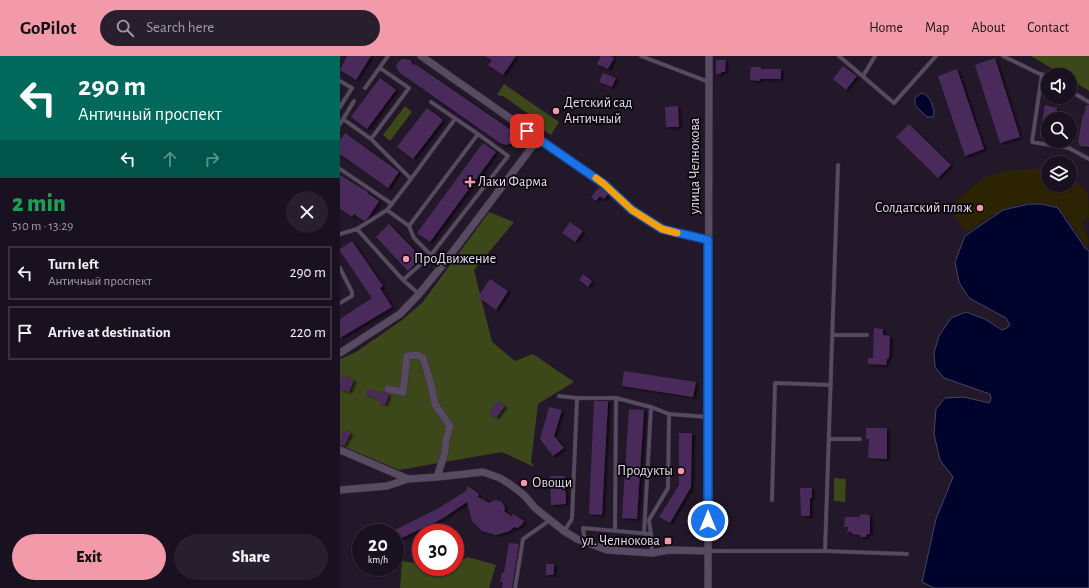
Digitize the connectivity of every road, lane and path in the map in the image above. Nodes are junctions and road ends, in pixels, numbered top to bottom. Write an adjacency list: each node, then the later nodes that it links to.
1 (388, 56): 9 (lane)
2 (421, 56): 26 (street)
3 (641, 56): 14 (lane)
4 (709, 56): 14 (street, улица Челнокова)
5 (839, 56): 11 (lane)
6 (875, 56): 11 (lane)
7 (936, 56): 11 (lane)
8 (1003, 56): 10 (lane)
9 (380, 68): 15 (lane); 25 (lane)
10 (1041, 74)
11 (863, 76)
12 (340, 81): 20 (lane)
13 (1041, 81): 27 (lane)
14 (709, 82): 36 (street, улица Челнокова)
15 (366, 88)
16 (1077, 95): 19 (lane)
17 (354, 101): 21 (lane)
18 (430, 102): 22 (lane)
19 (1089, 102)
20 (340, 107)
21 (343, 119): 23 (lane); 25 (lane)
22 (455, 119): 24 (lane); 30 (lane)
23 (340, 124)
24 (478, 134): 33 (lane); 37 (lane)
25 (371, 139): 30 (lane)
26 (538, 139): 36 (street); 38 (street)
27 (1089, 159)
28 (838, 165): 43 (lane)
29 (340, 169): 31 (lane)
30 (412, 179): 31 (lane)
31 (392, 204): 32 (lane)
32 (387, 210): 33 (lane); 34 (lane)
33 (408, 226): 37 (lane)
34 (358, 229): 35 (lane); 40 (lane)
35 (340, 234)
36 (708, 240): 53 (street, улица Челнокова)
37 (430, 255): 38 (lane); 40 (lane)
38 (442, 266): 41 (street)
39 (340, 268): 42 (lane)
40 (403, 280): 41 (lane)
41 (419, 294): 45 (street)
42 (340, 303)
43 (832, 335): 44 (lane); 46 (lane)
44 (867, 335)
45 (340, 353)
46 (831, 385): 54 (lane); 60 (lane)
47 (388, 389): 57 (street)
48 (560, 396): 49 (lane)
49 (577, 398): 50 (lane); 62 (lane)
50 (616, 398): 51 (lane); 63 (lane)
51 (651, 407): 52 (lane); 64 (lane)
52 (669, 414): 53 (lane); 65 (lane)
53 (708, 417): 67 (street, улица Челнокова)
54 (829, 439): 55 (lane); 68 (lane)
55 (860, 439)
56 (340, 450): 58 (street)
57 (437, 477): 58 (street); 61 (street)
58 (408, 479): 59 (street)
59 (340, 490)
60 (772, 500)
61 (550, 520): 62 (street); 71 (lane)
62 (564, 531): 66 (street)
63 (615, 531): 64 (lane); 66 (lane)
64 (644, 534): 65 (lane)
65 (651, 534): 69 (lane)
66 (585, 542): 69 (street)
67 (708, 551): 68 (lane); 69 (street); 72 (street, улица Челнокова)
68 (825, 551): 70 (lane)
69 (652, 553)
70 (907, 554)
71 (515, 588)
72 (708, 588)

